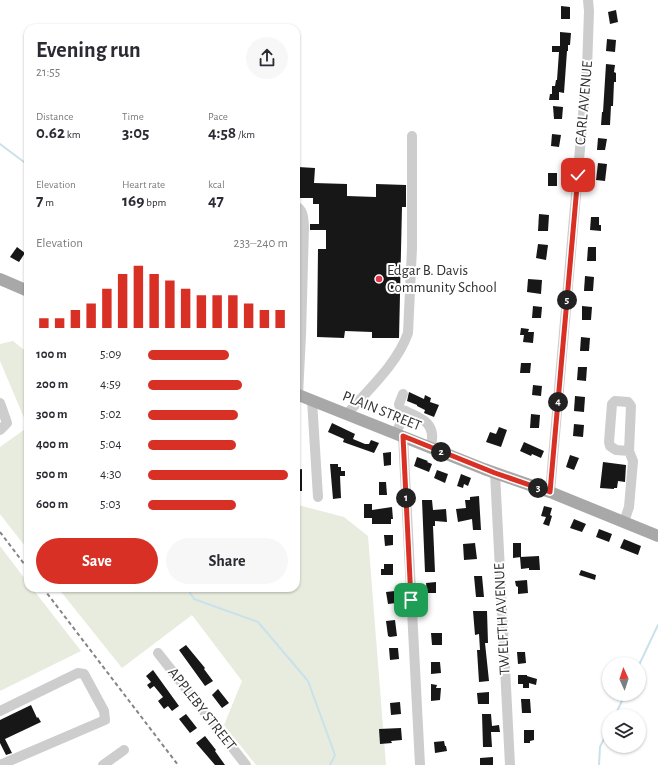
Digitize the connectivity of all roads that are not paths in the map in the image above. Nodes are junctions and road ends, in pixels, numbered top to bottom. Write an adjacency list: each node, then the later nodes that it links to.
1 (588, 0): 19 (street, CARL AVENUE)
2 (412, 136): 13 (street)
3 (300, 209): 4 (street)
4 (300, 225): 7 (street)
5 (0, 279): 6 (main road)
6 (24, 289)
7 (300, 350)
8 (403, 394): 12 (street)
9 (300, 395): 10 (main road, PLAIN STREET)
10 (312, 400): 13 (main road, PLAIN STREET); 20 (street)
11 (0, 403): 14 (street)
12 (406, 411): 15 (street); 16 (street)
13 (347, 414): 15 (main road, PLAIN STREET)
14 (0, 430)
15 (400, 435): 16 (main road, PLAIN STREET); 29 (street)
16 (430, 448): 18 (main road, PLAIN STREET)
17 (629, 450): 17 (street); 21 (street)
18 (495, 473): 19 (main road, PLAIN STREET); 30 (street, TWELFTH AVENUE)
19 (550, 492): 21 (main road, PLAIN STREET)
20 (318, 497)
21 (624, 522): 22 (main road, PLAIN STREET)
22 (658, 536)
23 (158, 653): 28 (street, APPLEBY STREET)
24 (0, 711): 26 (street)
25 (124, 750): 27 (street)
26 (0, 765)
27 (103, 765)
28 (246, 765)
29 (420, 765)
30 (510, 765)

